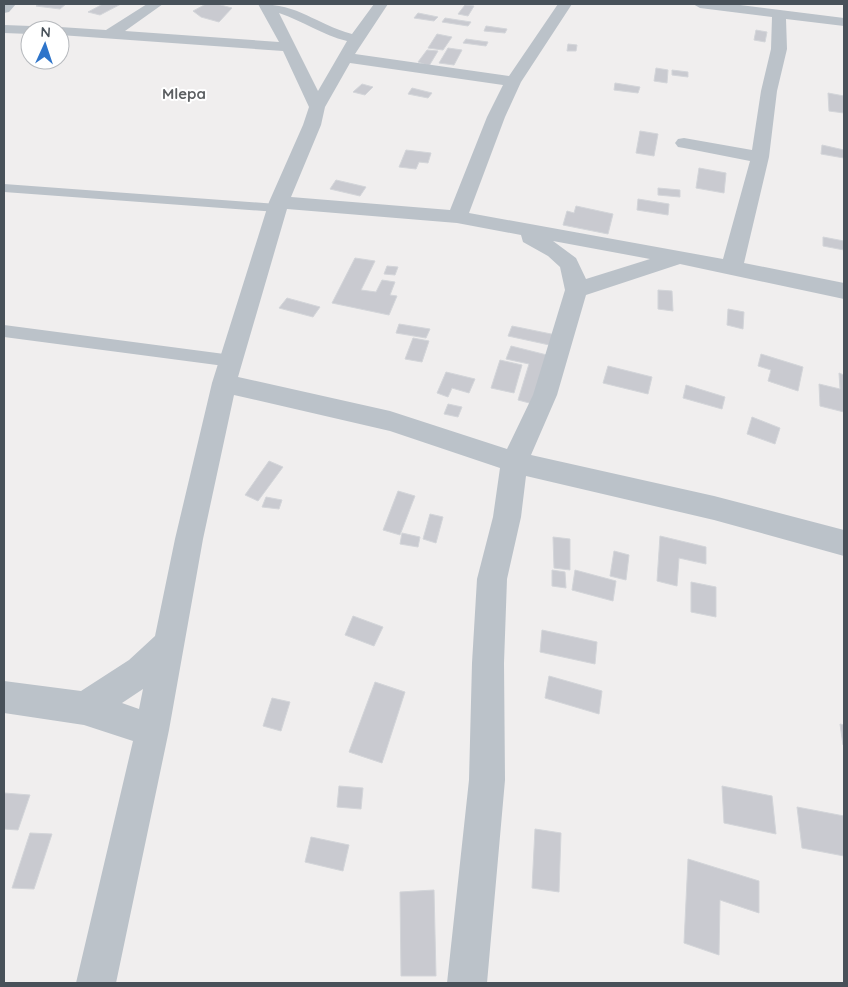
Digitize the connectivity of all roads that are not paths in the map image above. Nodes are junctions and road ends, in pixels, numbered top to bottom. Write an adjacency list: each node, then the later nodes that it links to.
1 (9, 4): 7 (street)
2 (156, 4): 13 (street)
3 (266, 4): 14 (street); 15 (street)
4 (381, 4): 14 (street)
5 (565, 4): 17 (street)
6 (700, 4): 8 (street)
7 (4, 9)
8 (779, 14): 9 (street); 20 (street)
9 (844, 22)
10 (4, 29): 11 (street)
11 (20, 30)
12 (70, 32): 13 (street)
13 (110, 34): 15 (street)
14 (356, 39): 16 (street)
15 (289, 47): 18 (street)
16 (346, 58): 17 (street); 18 (street)
17 (513, 82): 23 (street)
18 (317, 107): 22 (street)
19 (684, 142): 20 (street)
20 (760, 156): 26 (street)
21 (4, 188): 22 (lane)
22 (278, 205): 23 (street); 30 (street)
23 (457, 218): 24 (street)
24 (517, 229): 25 (street); 27 (street)
25 (679, 257): 26 (street); 27 (street)
26 (732, 267): 28 (street)
27 (576, 290): 31 (street)
28 (844, 291)
29 (4, 331): 30 (lane)
30 (228, 372): 31 (street); 33 (street)
31 (514, 462): 32 (street); 38 (street)
32 (844, 543)
33 (169, 643): 35 (street); 36 (street)
34 (4, 697): 35 (street)
35 (84, 708): 36 (street)
36 (152, 730): 37 (street)
37 (96, 983)
38 (467, 983)

